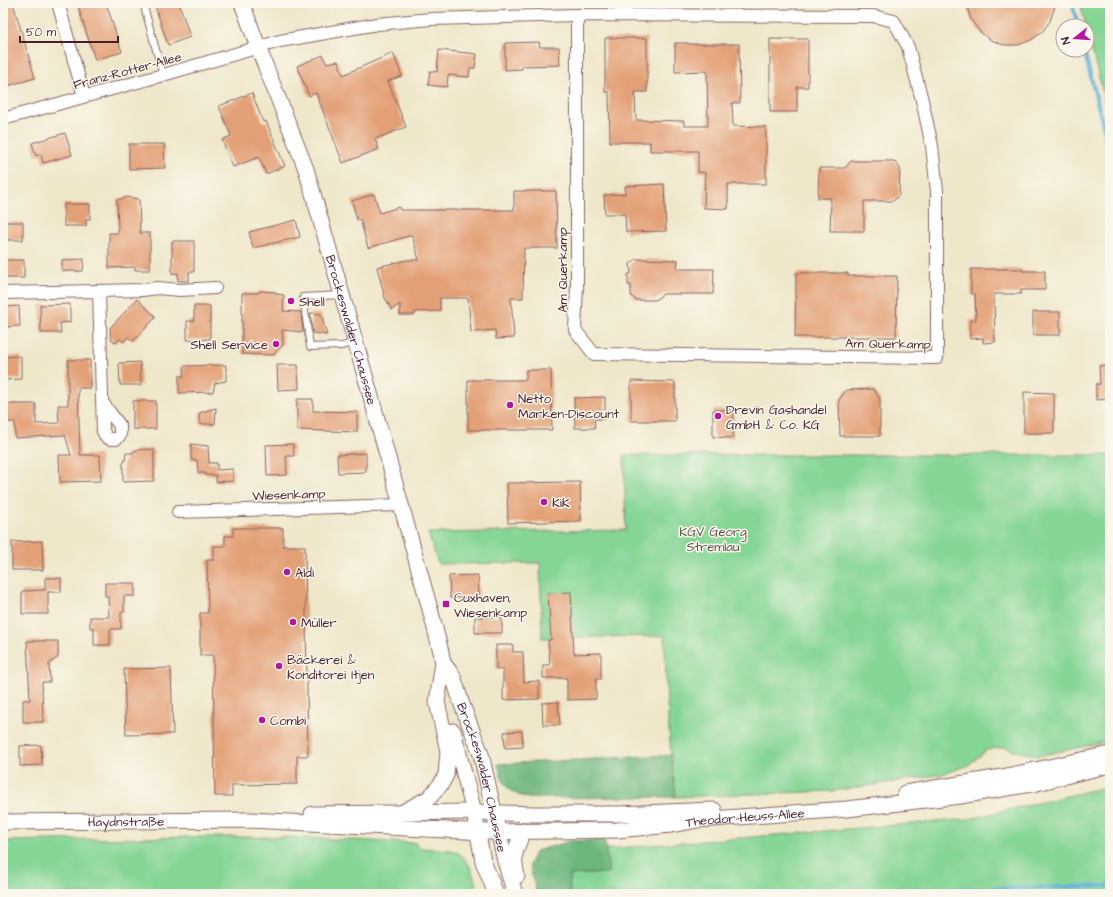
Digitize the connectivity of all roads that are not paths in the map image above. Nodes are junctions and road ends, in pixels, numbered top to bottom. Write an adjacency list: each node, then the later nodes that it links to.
1 (58, 3): 7 (street)
2 (143, 3): 6 (lane)
3 (242, 3): 5 (street, Brockeswalder Chaussee)
4 (577, 15): 4 (street, Am Querkamp); 5 (street, Am Querkamp)
5 (258, 47): 6 (street, Franz-Rotter-Allee); 12 (street, Brockeswalder Chaussee)
6 (163, 75): 7 (street, Franz-Rotter-Allee)
7 (84, 96): 8 (street, Franz-Rotter-Allee)
8 (3, 118)
9 (215, 288): 10 (street)
10 (100, 291): 11 (street); 14 (street)
11 (3, 293)
12 (342, 295): 13 (street, Brockeswalder Chaussee); 13 (lane)
13 (355, 342): 15 (street, Brockeswalder Chaussee)
14 (102, 402)
15 (401, 505): 16 (street, Wiesenkamp); 17 (street, Brockeswalder Chaussee)
16 (178, 512)
17 (443, 663): 18 (street, Brockeswalder Chaussee); 22 (street, Brockeswalder Chaussee)
18 (440, 684): 22 (street, Brockeswalder Chaussee); 23 (street)
19 (1110, 754): 21 (street, Theodor-Heuss-Allee)
20 (1110, 766): 21 (street, Theodor-Heuss-Allee)
21 (1003, 783): 22 (street, Theodor-Heuss-Allee); 27 (street, Theodor-Heuss-Allee)
22 (484, 812): 23 (street, Haydnstraße); 26 (street, Brockeswalder Chaussee); 26 (street, Brockeswalder Chaussee)
23 (400, 813): 24 (street, Haydnstraße)
24 (249, 820): 25 (street, Haydnstraße); 26 (street, Haydnstraße)
25 (3, 822)
26 (487, 832): 27 (street, Theodor-Heuss-Allee); 28 (street, Brockeswalder Chaussee); 29 (street, Brockeswalder Chaussee)
27 (523, 832): 30 (street)
28 (496, 894)
29 (515, 894)
30 (522, 894)

